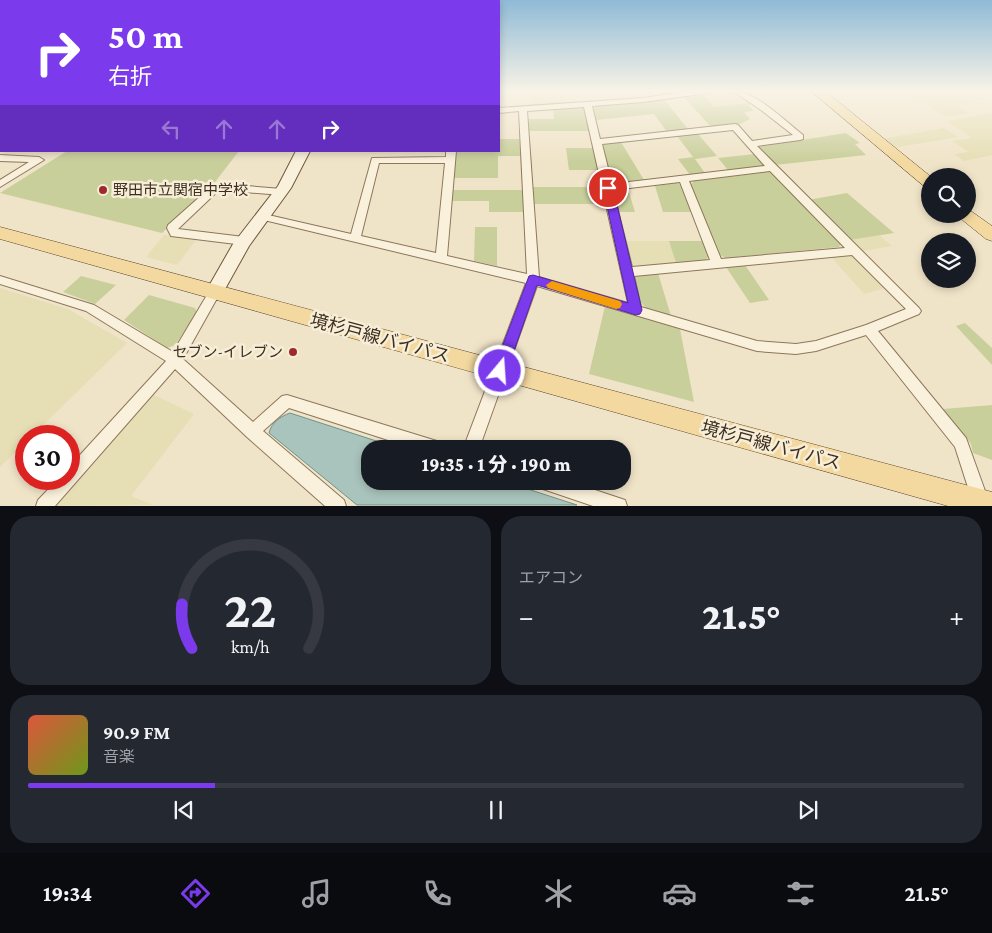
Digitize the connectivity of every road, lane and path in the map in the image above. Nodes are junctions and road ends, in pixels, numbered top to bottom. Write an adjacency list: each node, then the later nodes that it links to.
1 (523, 115): 27 (street)
2 (591, 115): 5 (street)
3 (772, 115): 6 (street)
4 (846, 115): 11 (main road)
5 (597, 142): 6 (street); 14 (street)
6 (750, 144): 10 (street)
7 (304, 152): 15 (street)
8 (450, 155): 20 (street); 23 (street)
9 (0, 158): 13 (street)
10 (772, 168): 12 (street); 22 (street)
11 (921, 177)
12 (683, 178): 14 (street); 24 (street)
13 (0, 184)
14 (608, 188): 25 (street)
15 (282, 192): 16 (street); 21 (street)
16 (264, 217): 20 (street); 21 (street)
17 (976, 222): 19 (main road)
18 (0, 234): 28 (main road, 境杉戸線バイパス)
19 (992, 235)
20 (355, 238): 23 (street)
21 (244, 241): 28 (street)
22 (854, 251): 24 (street); 30 (street)
23 (441, 258): 27 (street)
24 (717, 263): 25 (street)
25 (628, 272): 29 (street)
26 (0, 280): 31 (street)
27 (533, 280): 29 (street); 32 (street)
28 (214, 293): 31 (street); 32 (main road, 境杉戸線バイパス)
29 (636, 310): 30 (street)
30 (869, 329): 39 (street)
31 (174, 360): 33 (street); 36 (street)
32 (500, 371): 35 (street); 39 (main road, 境杉戸線バイパス)
33 (252, 432): 34 (street); 41 (street)
34 (411, 440)
35 (474, 440)
36 (80, 465)
37 (58, 490): 40 (street)
38 (570, 490): 42 (street)
39 (985, 504)
40 (44, 506)
41 (338, 506)
42 (619, 506)

